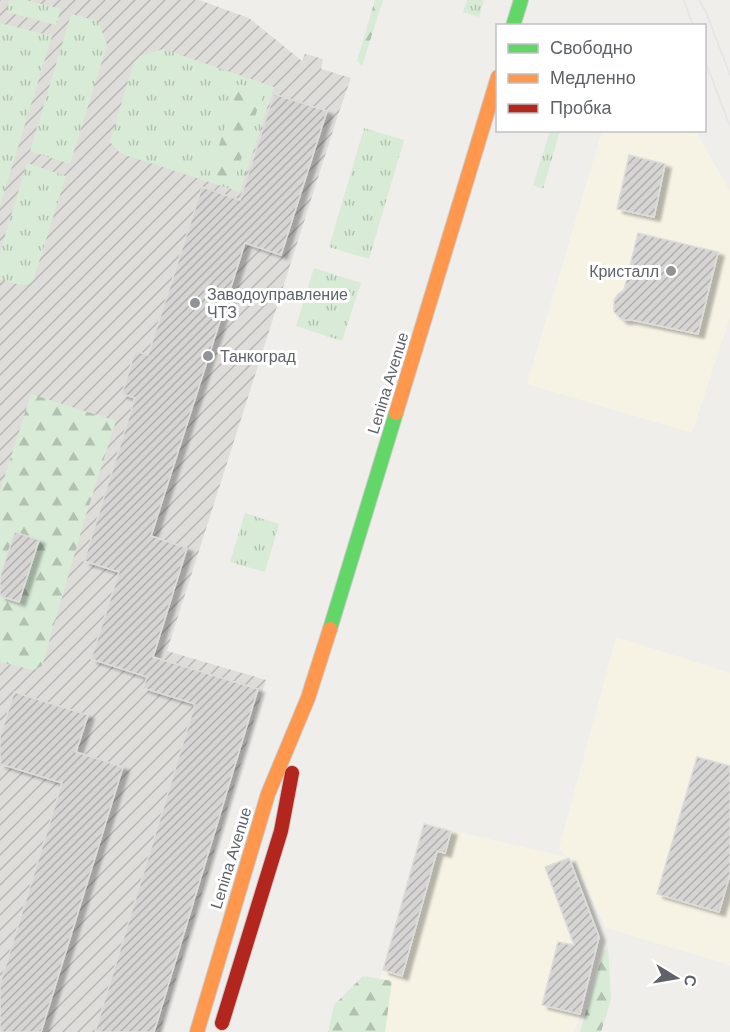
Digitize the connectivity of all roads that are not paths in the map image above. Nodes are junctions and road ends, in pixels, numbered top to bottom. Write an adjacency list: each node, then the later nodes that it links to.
1 (521, 0): 2 (street)
2 (514, 24)
3 (496, 84): 4 (street, Lenina Avenue)
4 (308, 698): 5 (street, Lenina Avenue); 6 (street, Lenina Avenue)
5 (259, 820): 6 (street); 7 (street, Lenina Avenue)
6 (281, 831): 8 (street, Lenina Avenue)
7 (197, 1032)
8 (219, 1032)

